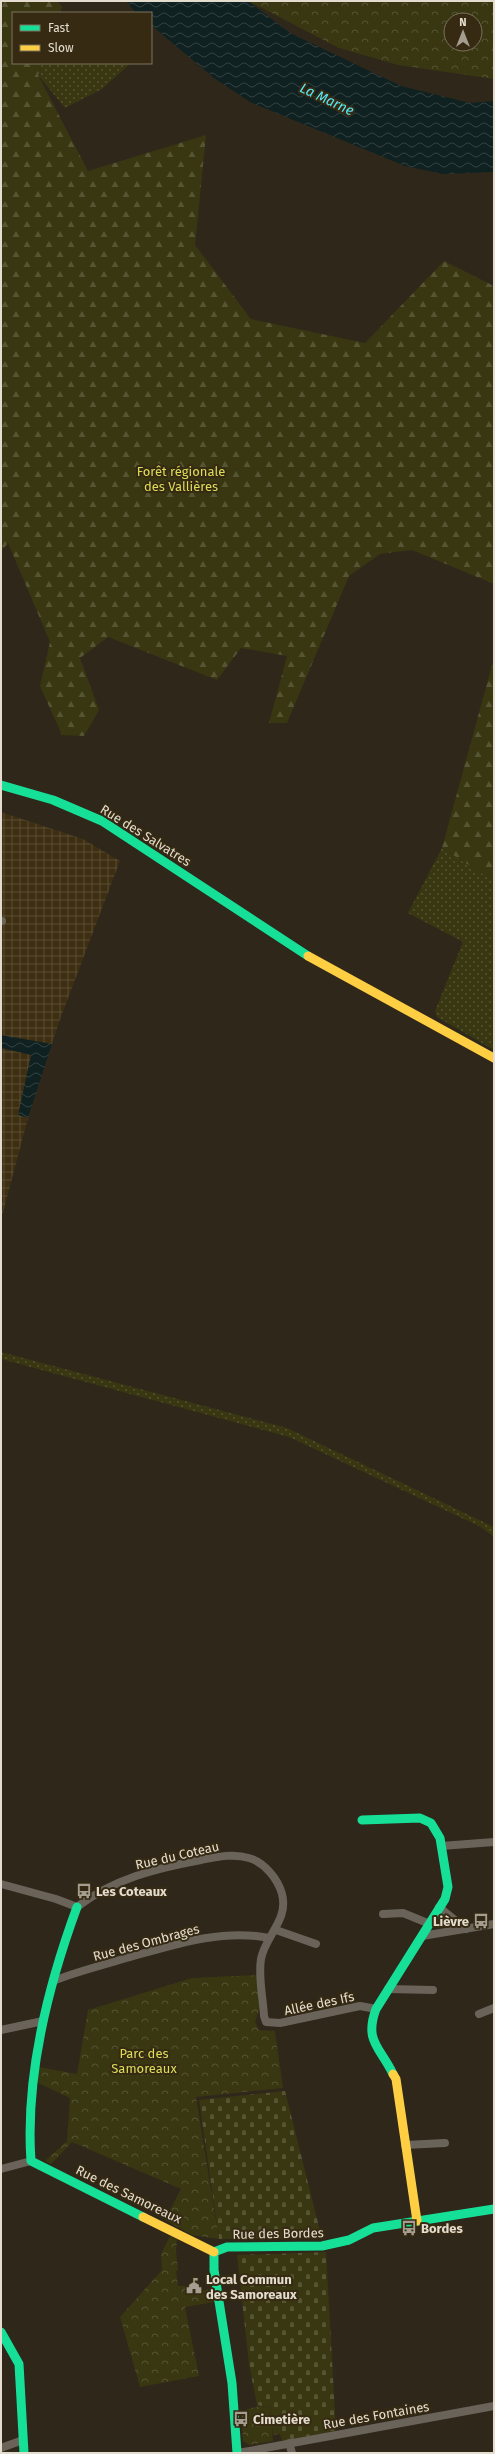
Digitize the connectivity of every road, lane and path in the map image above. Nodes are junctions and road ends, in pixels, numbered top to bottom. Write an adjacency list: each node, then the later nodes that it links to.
1 (1, 785): 2 (street, Rue des Salvatres)
2 (494, 1058)
3 (362, 1820): 5 (street)
4 (494, 1842): 5 (street)
5 (441, 1846): 8 (street)
6 (1, 1884): 7 (street)
7 (77, 1907): 13 (street, Rue du Coteau); 17 (street)
8 (439, 1907): 10 (street); 12 (street)
9 (383, 1914): 10 (street)
10 (430, 1924): 14 (street)
11 (494, 1924): 12 (street)
12 (466, 1929): 14 (street)
13 (276, 1930): 15 (street, Rue du Coteau); 16 (street)
14 (422, 1936): 18 (street)
15 (269, 1938): 17 (street, Rue des Ombrages); 24 (street, Rue du Coteau)
16 (316, 1944)
17 (54, 1981): 23 (street)
18 (388, 1989): 19 (street); 21 (street)
19 (433, 1990)
20 (494, 2008): 22 (street)
21 (376, 2009): 24 (street, Allée des Ifs); 27 (street)
22 (479, 2014)
23 (42, 2022): 25 (street); 28 (street)
24 (266, 2022)
25 (1, 2030)
26 (445, 2143): 27 (street)
27 (405, 2145): 31 (street)
28 (31, 2161): 29 (street); 32 (street, Rue des Samoreaux)
29 (1, 2169)
30 (494, 2208): 31 (street, Rue des Bordes)
31 (417, 2221): 32 (street, Rue des Bordes)
32 (214, 2252): 39 (street)
33 (1, 2332): 35 (street)
34 (494, 2406): 36 (street, Rue des Fontaines)
35 (23, 2440): 37 (street); 38 (street)
36 (289, 2443): 39 (street, Rue des Fontaines); 40 (street)
37 (1, 2448)
38 (24, 2453)
39 (237, 2453)
40 (292, 2453)

